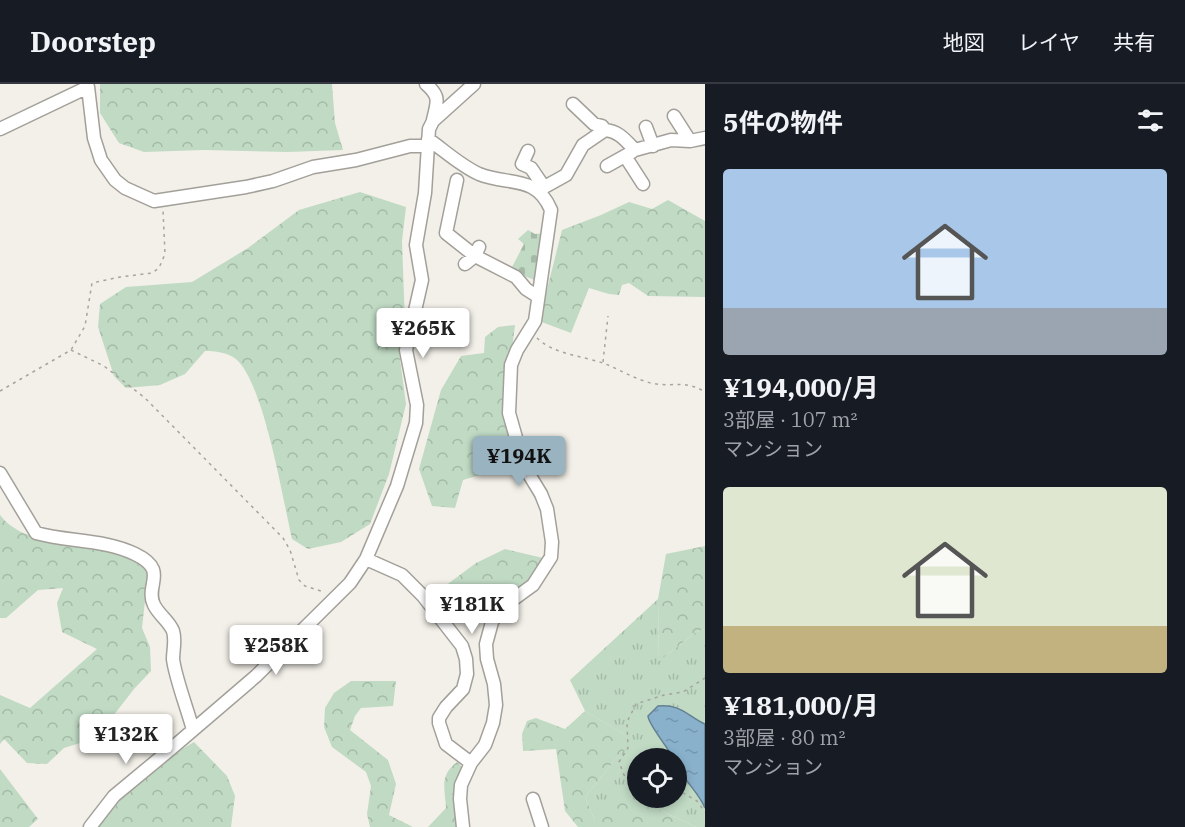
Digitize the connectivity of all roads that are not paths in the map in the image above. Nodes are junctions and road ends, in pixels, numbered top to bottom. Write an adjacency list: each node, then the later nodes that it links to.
1 (426, 84): 5 (street)
2 (474, 84): 5 (street)
3 (573, 105): 8 (street)
4 (674, 116): 10 (street)
5 (433, 121): 11 (street)
6 (646, 127): 12 (street)
7 (0, 129): 11 (street)
8 (605, 130): 14 (street); 18 (street)
9 (705, 138): 10 (street)
10 (690, 141): 12 (street)
11 (428, 142): 18 (street); 21 (street)
12 (653, 146): 14 (street)
13 (528, 151): 18 (street)
14 (630, 153): 15 (street); 17 (street)
15 (607, 166)
16 (457, 180): 19 (street)
17 (643, 184)
18 (542, 189): 19 (street)
19 (537, 296): 23 (street)
20 (0, 473): 22 (street)
21 (366, 559): 22 (street); 23 (street)
22 (193, 730): 25 (street)
23 (471, 763): 26 (street)
24 (533, 799): 27 (street)
25 (90, 827)
26 (463, 827)
27 (542, 827)

